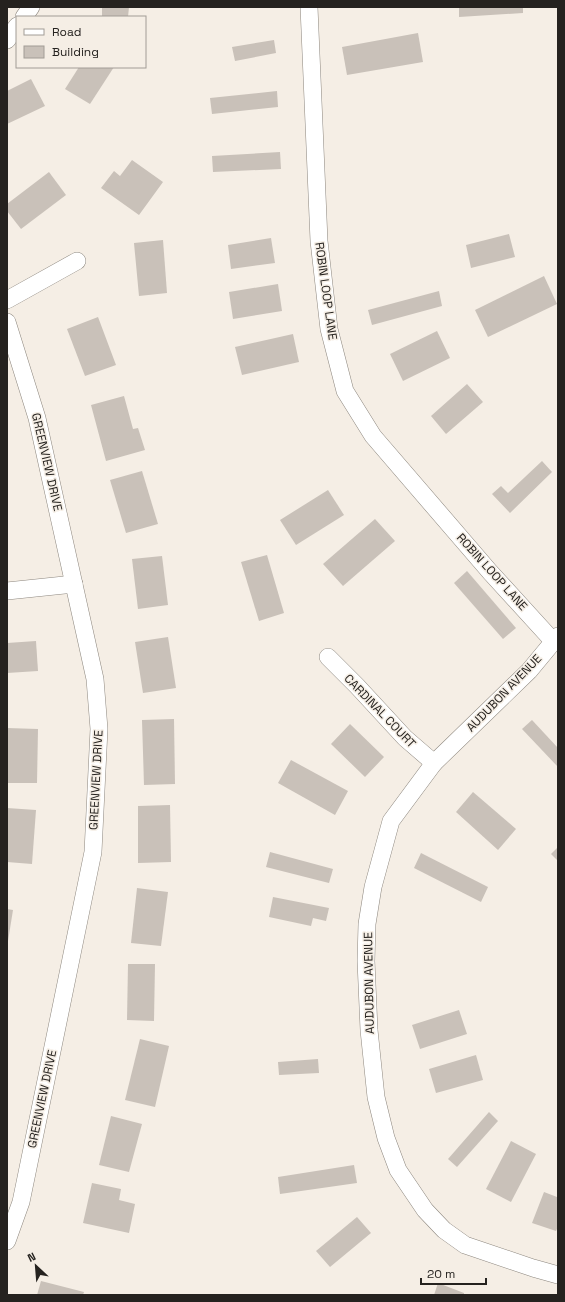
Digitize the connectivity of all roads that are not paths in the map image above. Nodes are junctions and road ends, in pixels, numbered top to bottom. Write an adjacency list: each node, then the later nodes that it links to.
1 (31, 7): 3 (street)
2 (309, 7): 11 (street, ROBIN LOOP LANE)
3 (25, 16)
4 (16, 27): 5 (street)
5 (7, 40)
6 (77, 261): 7 (street)
7 (7, 300)
8 (7, 322): 9 (street, GREENVIEW DRIVE)
9 (74, 584): 10 (street); 14 (street, GREENVIEW DRIVE)
10 (7, 591)
11 (556, 639): 13 (street, AUDUBON AVENUE)
12 (328, 657): 13 (street, CARDINAL COURT)
13 (434, 763): 15 (street, AUDUBON AVENUE)
14 (7, 1241)
15 (558, 1275)

